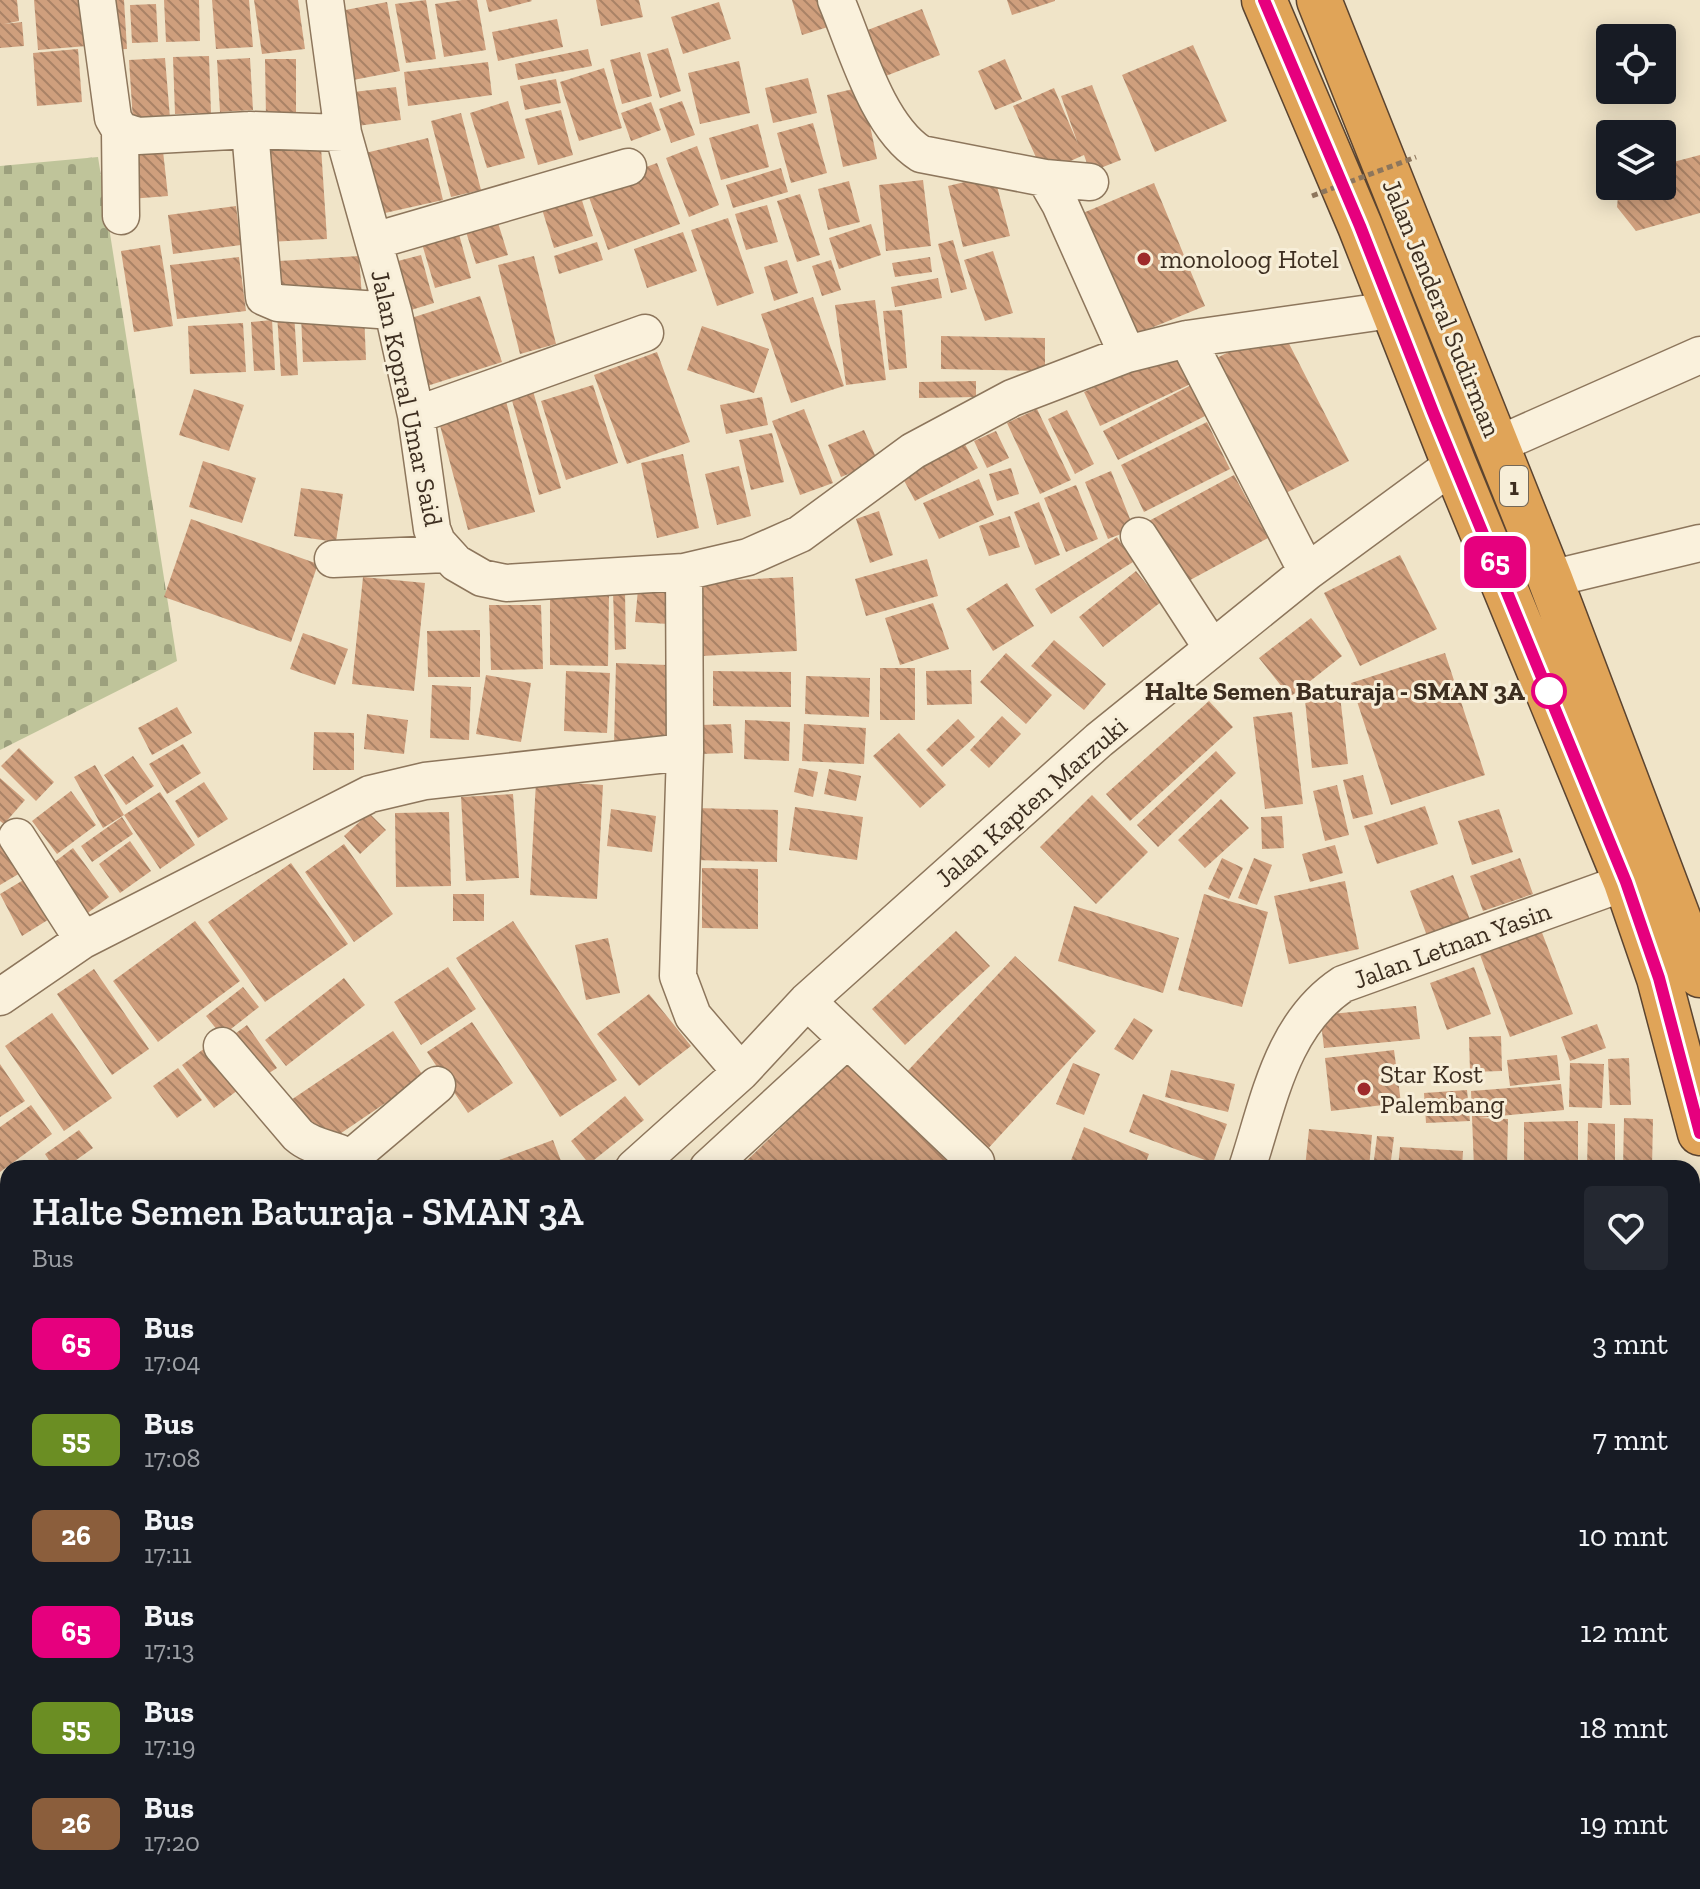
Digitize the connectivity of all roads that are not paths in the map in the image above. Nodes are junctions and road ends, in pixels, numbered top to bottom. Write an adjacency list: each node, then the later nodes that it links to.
1 (97, 0): 6 (street)
2 (325, 0): 8 (street, Jalan Kopral Umar Said)
3 (836, 0): 10 (street)
4 (1264, 0): 14 (highway, Jalan Jenderal Sudirman / 1)
5 (1319, 0): 21 (highway, Jalan Jenderal Sudirman / 1)
6 (120, 130): 7 (street); 12 (street)
7 (250, 130): 8 (street); 15 (street)
8 (343, 133): 13 (street, Jalan Kopral Umar Said)
9 (628, 167): 13 (street)
10 (1045, 178): 11 (street); 18 (street)
11 (1090, 182)
12 (121, 216)
13 (374, 241): 15 (street, Jalan Kopral Umar Said)
14 (1391, 310): 17 (street, Jalan Kopral Umar Said); 22 (highway, Jalan Jenderal Sudirman / 1)
15 (393, 311): 20 (street, Jalan Kopral Umar Said)
16 (645, 333): 20 (street)
17 (1187, 339): 18 (street, Jalan Kopral Umar Said); 28 (street)
18 (1127, 354): 27 (street, Jalan Kopral Umar Said)
19 (1700, 355): 21 (street)
20 (416, 415): 25 (street, Jalan Kopral Umar Said)
21 (1497, 445): 29 (highway, Jalan Jenderal Sudirman / 1)
22 (1454, 464): 28 (street, Jalan Kapten Marzuki); 33 (highway, Jalan Jenderal Sudirman / 1)
23 (1139, 536): 30 (street)
24 (1700, 543): 29 (street)
25 (446, 554): 26 (street); 27 (street, Jalan Kopral Umar Said)
26 (333, 559)
27 (684, 572): 31 (street)
28 (1307, 572): 30 (street, Jalan Kapten Marzuki)
29 (1550, 579): 35 (highway, Jalan Jenderal Sudirman / 1)
30 (1212, 648): 37 (street, Jalan Kapten Marzuki)
31 (685, 752): 34 (street); 40 (street)
32 (17, 837): 34 (street)
33 (1626, 882): 42 (highway, Jalan Jenderal Sudirman / 1); 48 (street, Jalan Letnan Yasin)
34 (83, 940): 36 (street)
35 (1697, 954)
36 (0, 997)
37 (807, 1001): 38 (street); 40 (street, Jalan Kapten Marzuki)
38 (847, 1040): 46 (street); 47 (street)
39 (222, 1046): 43 (street)
40 (741, 1072): 45 (street, Jalan Kapten Marzuki)
41 (437, 1085): 44 (street)
42 (1700, 1133)
43 (351, 1160)
44 (358, 1160)
45 (643, 1160)
46 (717, 1160)
47 (974, 1160)
48 (1250, 1160)

